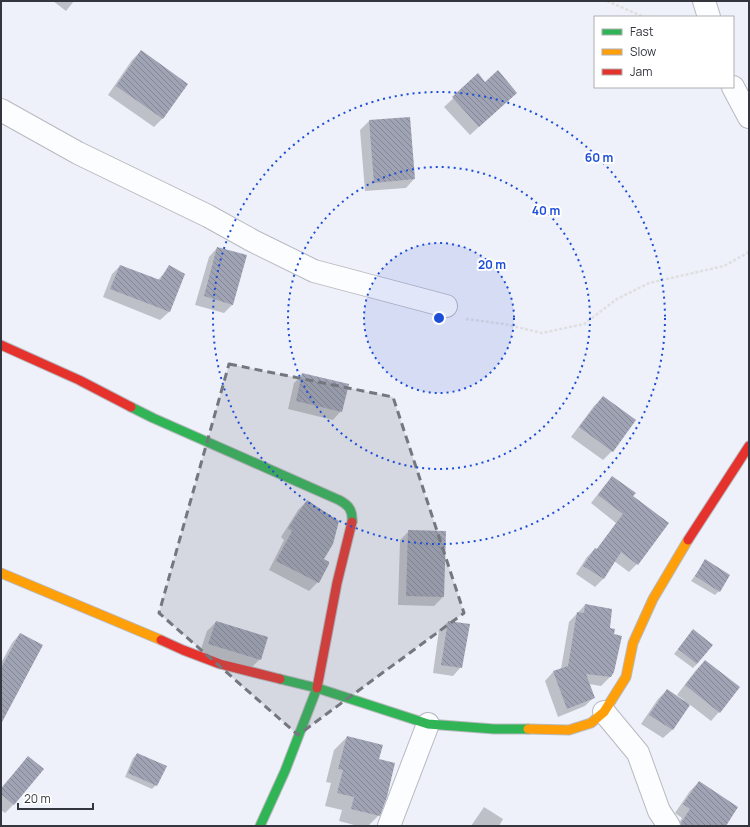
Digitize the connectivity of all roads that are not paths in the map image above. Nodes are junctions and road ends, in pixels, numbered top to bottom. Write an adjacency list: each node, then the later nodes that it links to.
1 (704, 1): 2 (street)
2 (709, 16)
3 (734, 88): 5 (street)
4 (1, 110): 6 (street)
5 (749, 117)
6 (446, 306)
7 (1, 345): 10 (street)
8 (749, 446): 11 (street)
9 (1, 573): 10 (street)
10 (317, 688): 12 (street); 13 (street)
11 (604, 712): 12 (street); 15 (street)
12 (428, 724): 14 (street)
13 (260, 826)
14 (389, 826)
15 (669, 826)

